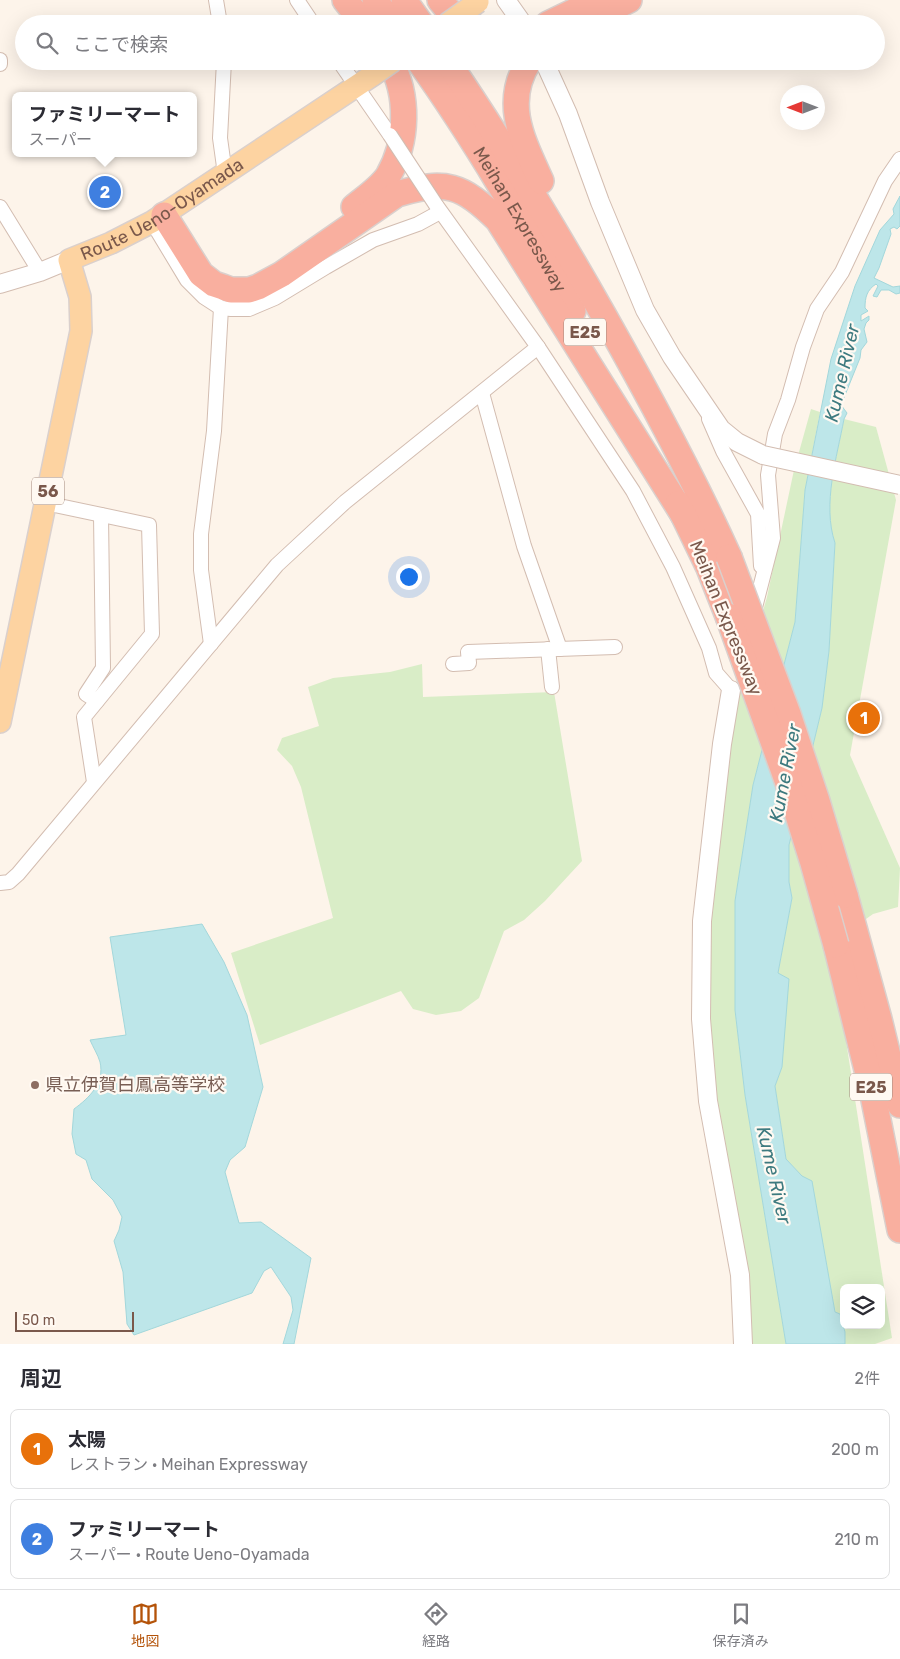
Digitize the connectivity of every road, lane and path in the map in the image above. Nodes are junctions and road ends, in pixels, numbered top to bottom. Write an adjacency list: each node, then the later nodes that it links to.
1 (216, 0): 11 (street)
2 (297, 0): 12 (street)
3 (345, 0): 13 (highway)
4 (375, 0): 14 (highway)
5 (404, 0): 15 (highway)
6 (440, 0): 10 (highway)
7 (506, 0): 17 (street)
8 (598, 0): 18 (highway)
9 (630, 0): 19 (highway)
10 (477, 9): 16 (main road, bridge)
11 (218, 15)
12 (307, 15)
13 (357, 15)
14 (386, 15)
15 (415, 15)
16 (465, 15)
17 (517, 15)
18 (567, 15)
19 (599, 15)
20 (0, 60): 21 (street)
21 (0, 64)
22 (224, 70): 30 (street)
23 (394, 70): 33 (highway)
24 (425, 70): 45 (highway, Meihan Expressway / E25)
25 (453, 70): 42 (highway, Meihan Expressway / E25)
26 (524, 70): 42 (highway)
27 (544, 70): 40 (street)
28 (378, 71): 30 (main road, Route Ueno-Oyamada); 32 (street, bridge)
29 (900, 159): 46 (street)
30 (224, 174): 33 (main road, Route Ueno-Oyamada)
31 (0, 207): 35 (street)
32 (438, 209): 37 (street); 38 (street)
33 (164, 214): 34 (main road, Route Ueno-Oyamada); 37 (street); 45 (highway)
34 (69, 260): 35 (street); 43 (main road, Route Ueno-Oyamada / 56)
35 (40, 272): 36 (street)
36 (0, 284)
37 (221, 308): 47 (street)
38 (538, 347): 39 (street); 53 (street)
39 (482, 393): 47 (street); 49 (street)
40 (702, 402): 41 (street, bridge); 46 (street)
41 (900, 485)
42 (698, 488): 58 (highway, Meihan Expressway / E25, bridge)
43 (45, 503): 44 (street); 51 (main road, Route Ueno-Oyamada / 56)
44 (101, 515): 54 (street); 54 (street)
45 (686, 519): 59 (highway, Meihan Expressway / E25, bridge)
46 (761, 586): 53 (street)
47 (210, 644): 56 (street)
48 (615, 648): 49 (street)
49 (554, 649): 50 (street); 52 (street)
50 (453, 664)
51 (4, 687): 55 (main road, Route Ueno-Oyamada / 56)
52 (552, 687)
53 (731, 690): 60 (street)
54 (97, 702): 56 (street)
55 (0, 722)
56 (94, 782): 57 (street)
57 (0, 883)
58 (900, 1105)
59 (900, 1230)
60 (743, 1344)

